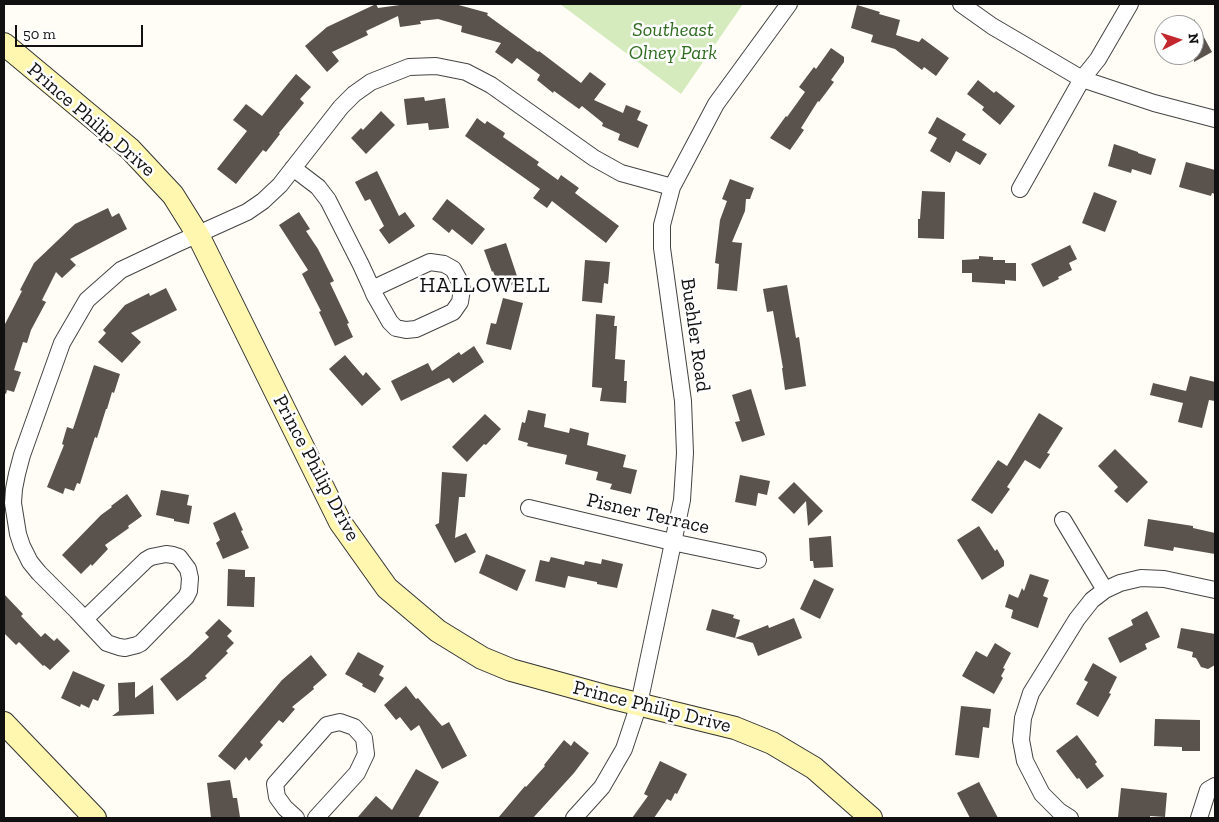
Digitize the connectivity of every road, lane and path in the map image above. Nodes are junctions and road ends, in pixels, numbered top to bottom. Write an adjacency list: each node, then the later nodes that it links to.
1 (789, 4): 8 (street, Buehler Road)
2 (961, 4): 5 (street)
3 (1130, 4): 5 (street)
4 (4, 44): 10 (street, Prince Philip Drive)
5 (1082, 79): 6 (street); 9 (street)
6 (1215, 119)
7 (293, 168): 8 (street); 10 (street); 11 (street)
8 (672, 187): 14 (street, Buehler Road)
9 (1020, 190)
10 (198, 235): 18 (street); 19 (street, Prince Philip Drive)
11 (372, 289): 11 (street)
12 (528, 508): 14 (street, Pisner Terrace)
13 (1063, 520): 16 (street)
14 (672, 542): 15 (street, Pisner Terrace); 19 (street, Buehler Road)
15 (758, 560)
16 (1105, 590): 17 (street); 27 (street)
17 (1215, 590)
18 (85, 619): 18 (street)
19 (639, 704): 25 (street, Buehler Road); 26 (street, Prince Philip Drive)
20 (4, 723): 22 (street)
21 (1215, 786): 28 (street)
22 (95, 818)
23 (296, 818): 24 (street)
24 (316, 818)
25 (574, 818)
26 (872, 818)
27 (1070, 818)
28 (1199, 818)

